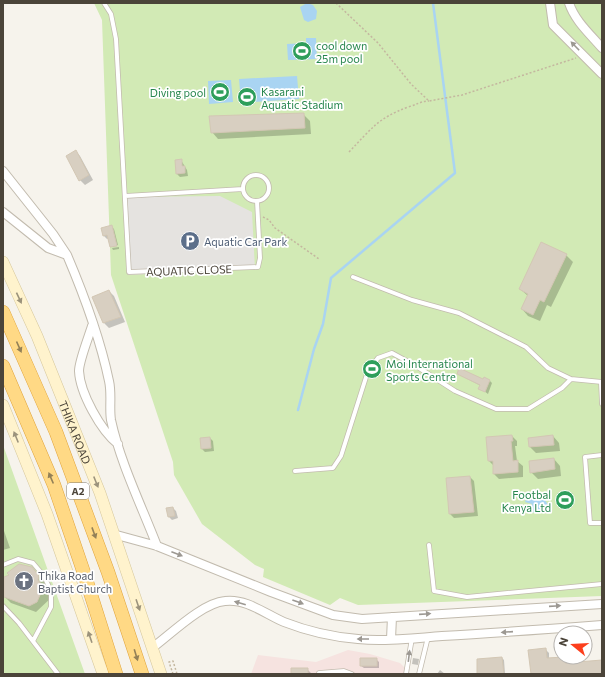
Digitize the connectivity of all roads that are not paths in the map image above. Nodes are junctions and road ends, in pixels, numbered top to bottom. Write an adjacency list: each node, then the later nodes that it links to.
1 (104, 3): 8 (lane, AQUATIC CLOSE)
2 (550, 3): 5 (street, one-way to 2)
3 (569, 3): 4 (street)
4 (602, 48)
5 (602, 74)
6 (3, 171): 11 (street)
7 (243, 189): 8 (lane); 9 (lane); 9 (lane)
8 (125, 196): 9 (lane, AQUATIC CLOSE)
9 (257, 201)
10 (3, 212): 11 (street)
11 (67, 254): 15 (street)
12 (3, 262): 25 (main road, THIKA ROAD, one-way to 25)
13 (353, 277): 17 (lane)
14 (3, 312): 43 (highway, THIKA ROAD / A2, one-way to 43)
15 (92, 326): 21 (street); 21 (street)
16 (3, 366): 42 (highway, A2, one-way to 16)
17 (571, 379): 18 (lane); 23 (lane)
18 (602, 382): 19 (lane)
19 (602, 404)
20 (3, 405): 41 (main road, one-way to 20)
21 (118, 444): 27 (street)
22 (602, 455): 24 (lane)
23 (295, 471)
24 (602, 523)
25 (113, 534): 27 (street); 38 (main road, THIKA ROAD, one-way to 38)
26 (429, 545): 29 (lane)
27 (157, 546): 32 (street, one-way to 32)
28 (3, 565): 37 (lane)
29 (602, 584)
30 (602, 604): 32 (street, one-way to 30)
31 (3, 606): 37 (lane)
32 (392, 617): 35 (street)
33 (602, 625): 34 (street, one-way to 34)
34 (428, 637): 36 (street); 47 (lane)
35 (391, 638): 36 (street); 38 (street, one-way to 38)
36 (412, 638): 46 (lane, one-way to 36)
37 (33, 641): 40 (lane)
38 (152, 648): 44 (main road, THIKA ROAD)
39 (318, 673): 45 (lane)
40 (58, 674)
41 (103, 674)
42 (116, 674)
43 (142, 674)
44 (161, 674)
45 (352, 674)
46 (406, 674)
47 (419, 674)

